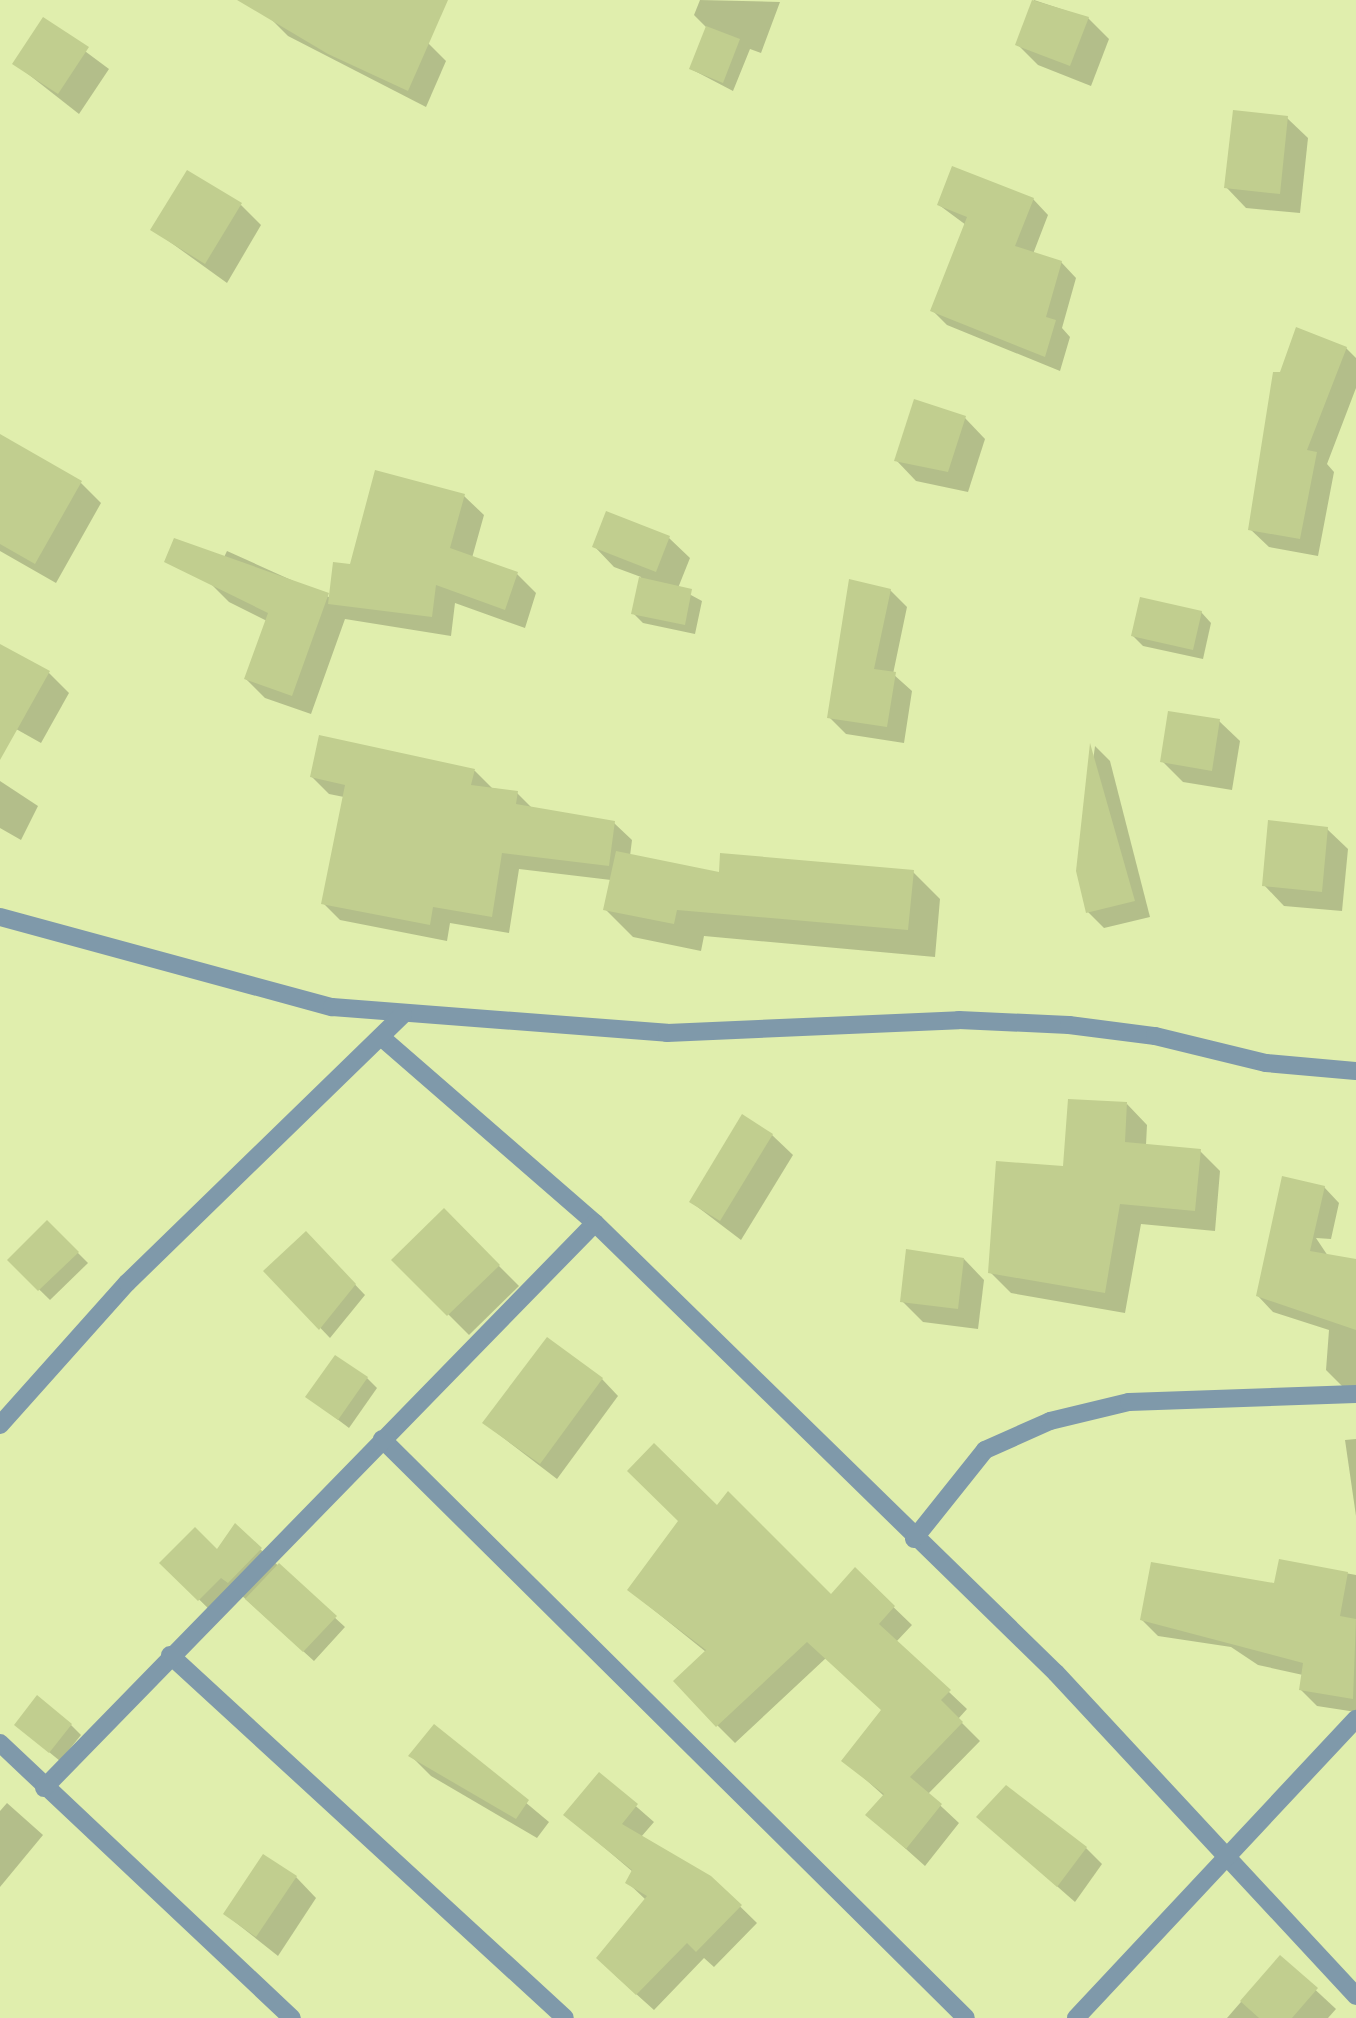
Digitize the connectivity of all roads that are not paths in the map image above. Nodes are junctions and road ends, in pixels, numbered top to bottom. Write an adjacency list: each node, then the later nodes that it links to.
1 (0, 917): 2 (street)
2 (403, 1015): 3 (street); 4 (street)
3 (381, 1037): 5 (street); 7 (street)
4 (1356, 1071)
5 (595, 1223): 8 (street); 9 (street)
6 (1356, 1394): 9 (street)
7 (0, 1424)
8 (382, 1439): 10 (street); 18 (street)
9 (914, 1539): 14 (street)
10 (170, 1655): 13 (street); 17 (street)
11 (1356, 1719): 14 (street)
12 (0, 1744): 13 (street)
13 (44, 1788): 16 (street)
14 (1230, 1860): 15 (street); 19 (street)
15 (1356, 1996)
16 (292, 2018)
17 (565, 2018)
18 (967, 2018)
19 (1076, 2018)

